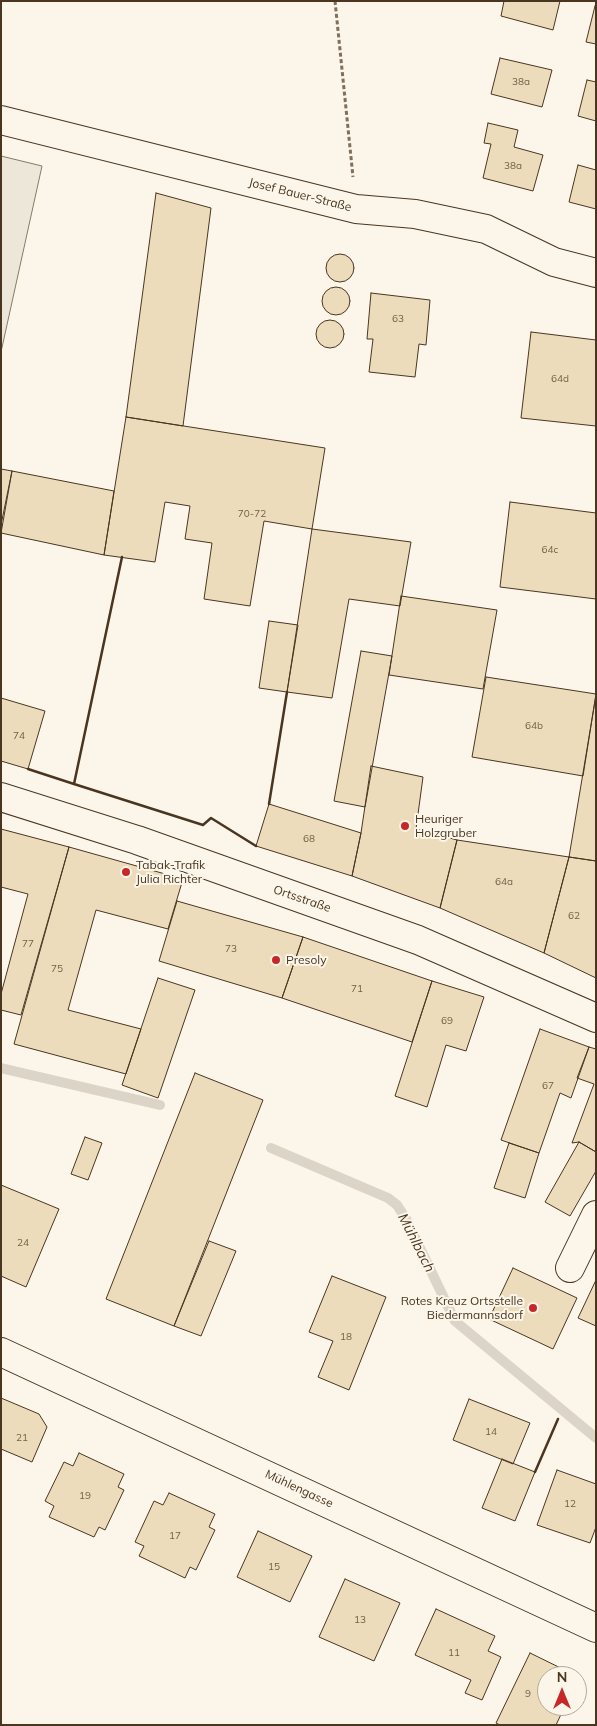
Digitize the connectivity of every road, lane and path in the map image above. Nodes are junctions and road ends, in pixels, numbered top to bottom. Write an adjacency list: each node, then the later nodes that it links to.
1 (335, 1): 3 (path)
2 (1, 120): 3 (street, Josef Bauer-Straße)
3 (356, 210): 4 (street, Josef Bauer-Straße)
4 (596, 273)
5 (1, 796): 6 (street, Ortsstraße)
6 (596, 1018)
7 (596, 1215): 8 (street)
8 (570, 1268)
9 (1, 1352): 10 (street, Mühlengasse)
10 (596, 1628)

